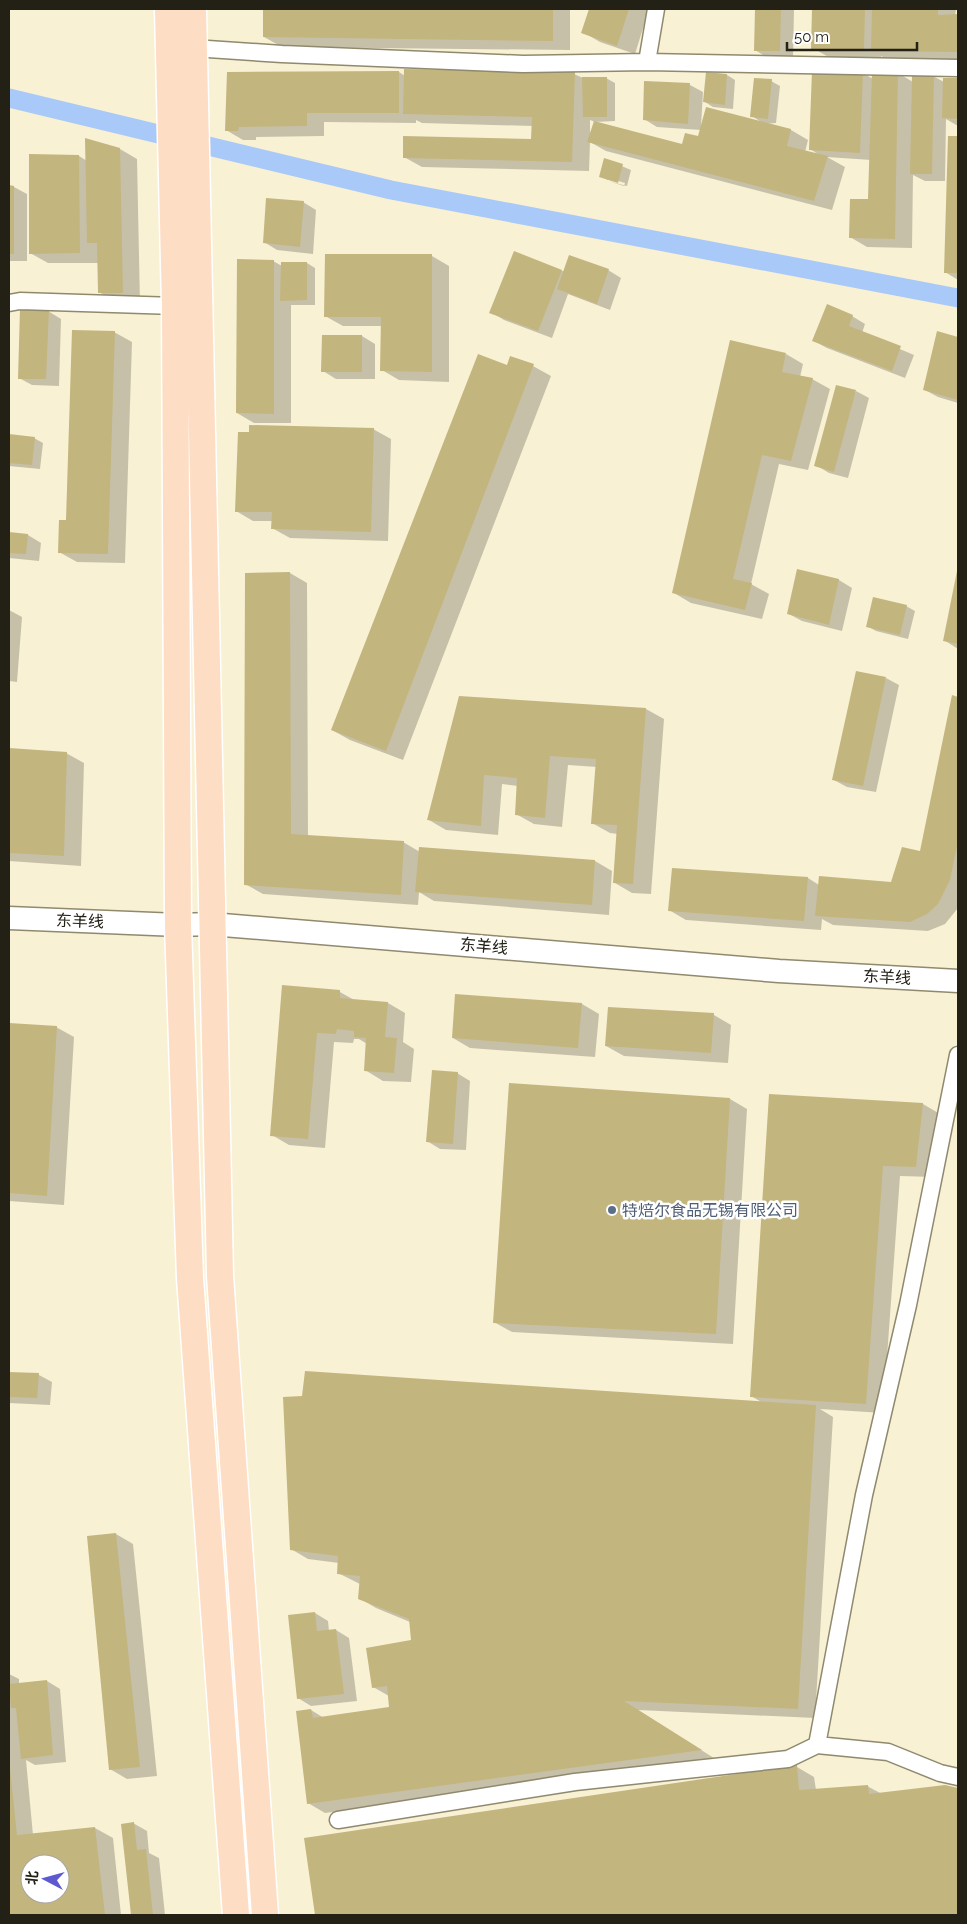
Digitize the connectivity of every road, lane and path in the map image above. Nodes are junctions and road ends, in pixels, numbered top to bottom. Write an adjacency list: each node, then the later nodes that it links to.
1 (168, 9): 8 (main road)
2 (193, 9): 4 (main road)
3 (656, 9): 5 (street)
4 (193, 48): 5 (street); 10 (main road)
5 (647, 62): 6 (street)
6 (958, 68)
7 (9, 304): 8 (street)
8 (175, 306): 11 (main road)
9 (9, 918): 11 (main road, 东羊线)
10 (211, 924): 11 (main road, 东羊线); 12 (main road, 东羊线); 18 (main road)
11 (178, 925): 17 (main road)
12 (958, 981)
13 (958, 1055): 14 (street)
14 (817, 1745): 15 (street); 16 (street)
15 (958, 1777)
16 (338, 1820)
17 (236, 1915)
18 (265, 1915)

